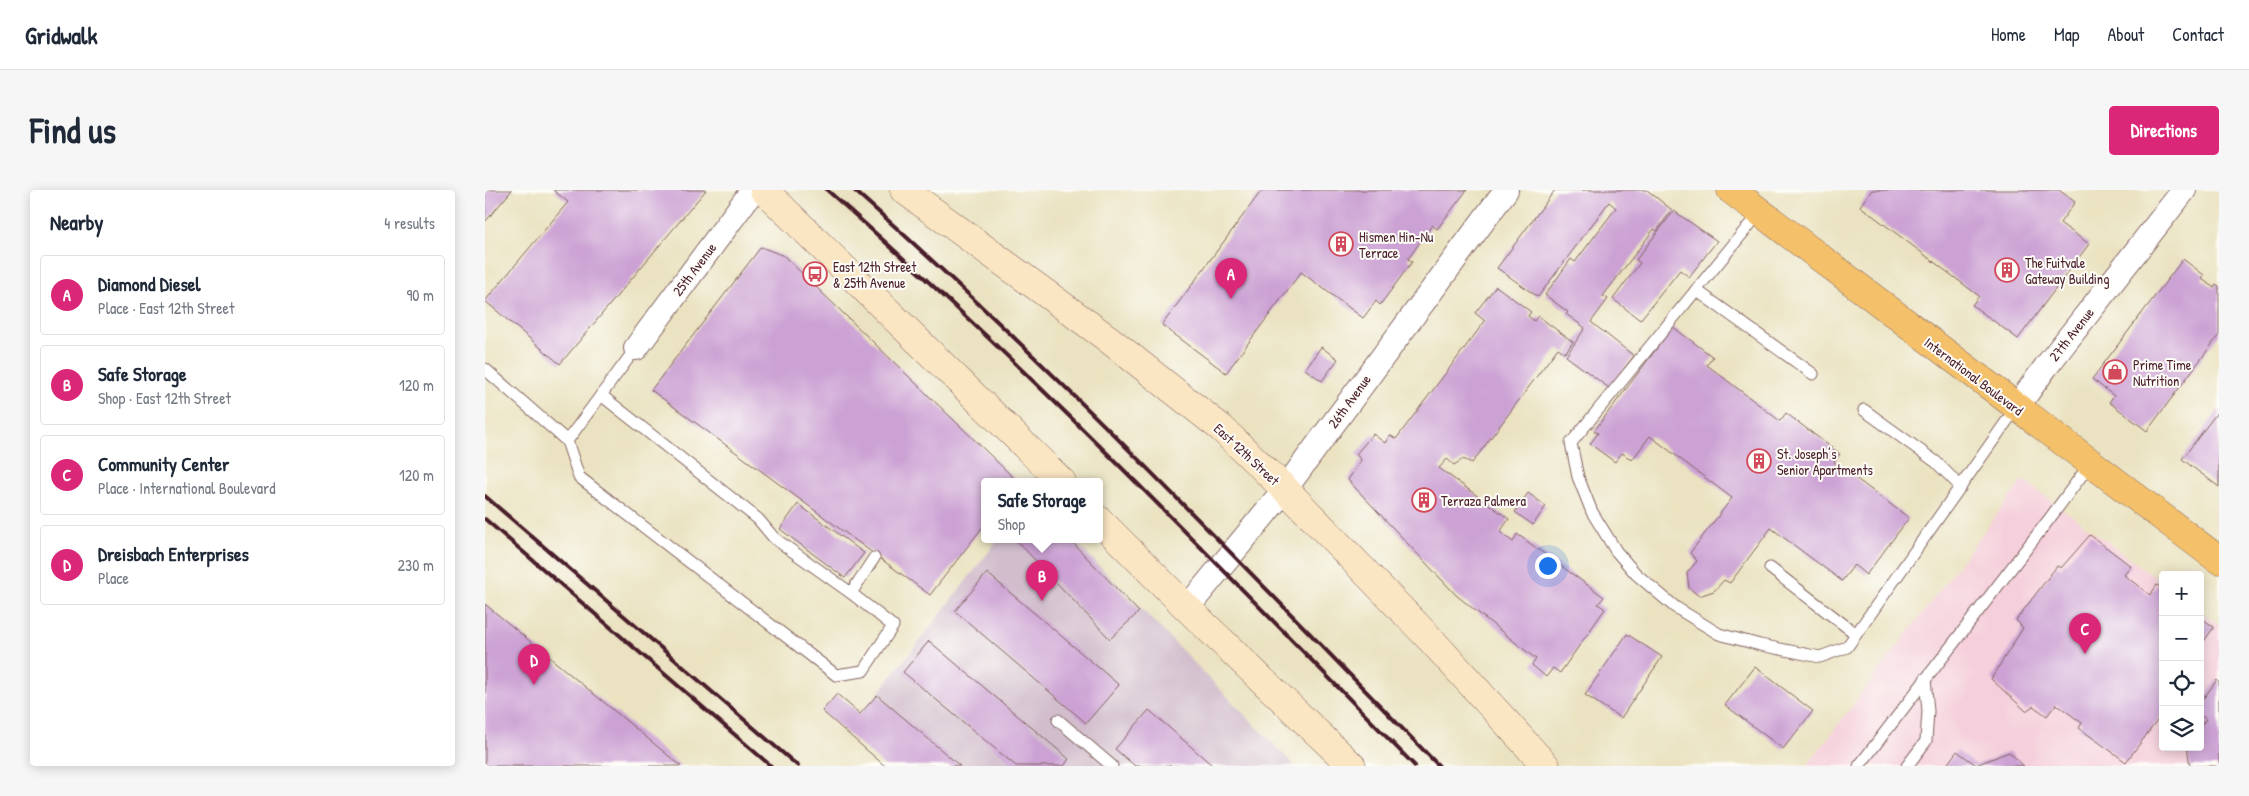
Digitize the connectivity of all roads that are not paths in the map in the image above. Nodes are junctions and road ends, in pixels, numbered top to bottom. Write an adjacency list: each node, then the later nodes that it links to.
1 (753, 190): 9 (street, 25th Avenue)
2 (764, 190): 17 (main road)
3 (904, 190): 19 (main road, East 12th Street)
4 (1507, 190): 19 (street, 26th Avenue)
5 (1731, 190): 7 (main road, International Boulevard)
6 (2184, 190): 13 (street, 27th Avenue)
7 (1760, 212): 8 (lane); 13 (main road, International Boulevard)
8 (1696, 290): 11 (lane); 26 (lane)
9 (636, 348): 12 (lane)
10 (485, 369): 15 (lane)
11 (1813, 374)
12 (601, 396): 15 (lane); 24 (lane)
13 (2017, 408): 16 (main road, International Boulevard); 18 (lane)
14 (1864, 410): 18 (lane)
15 (567, 441): 24 (lane)
16 (2090, 464): 22 (main road, International Boulevard); 27 (lane)
17 (1058, 478)
18 (1961, 487): 26 (lane)
19 (1285, 489): 25 (street, 26th Avenue); 31 (main road, East 12th Street)
20 (1103, 524): 25 (main road)
21 (874, 558): 24 (lane)
22 (2219, 560)
23 (1770, 568): 26 (lane)
24 (851, 593)
25 (1187, 608): 30 (main road)
26 (1856, 634)
27 (1925, 679): 32 (lane); 33 (lane)
28 (1058, 720): 29 (lane)
29 (1112, 766)
30 (1352, 766)
31 (1546, 766)
32 (1859, 766)
33 (1907, 766)

